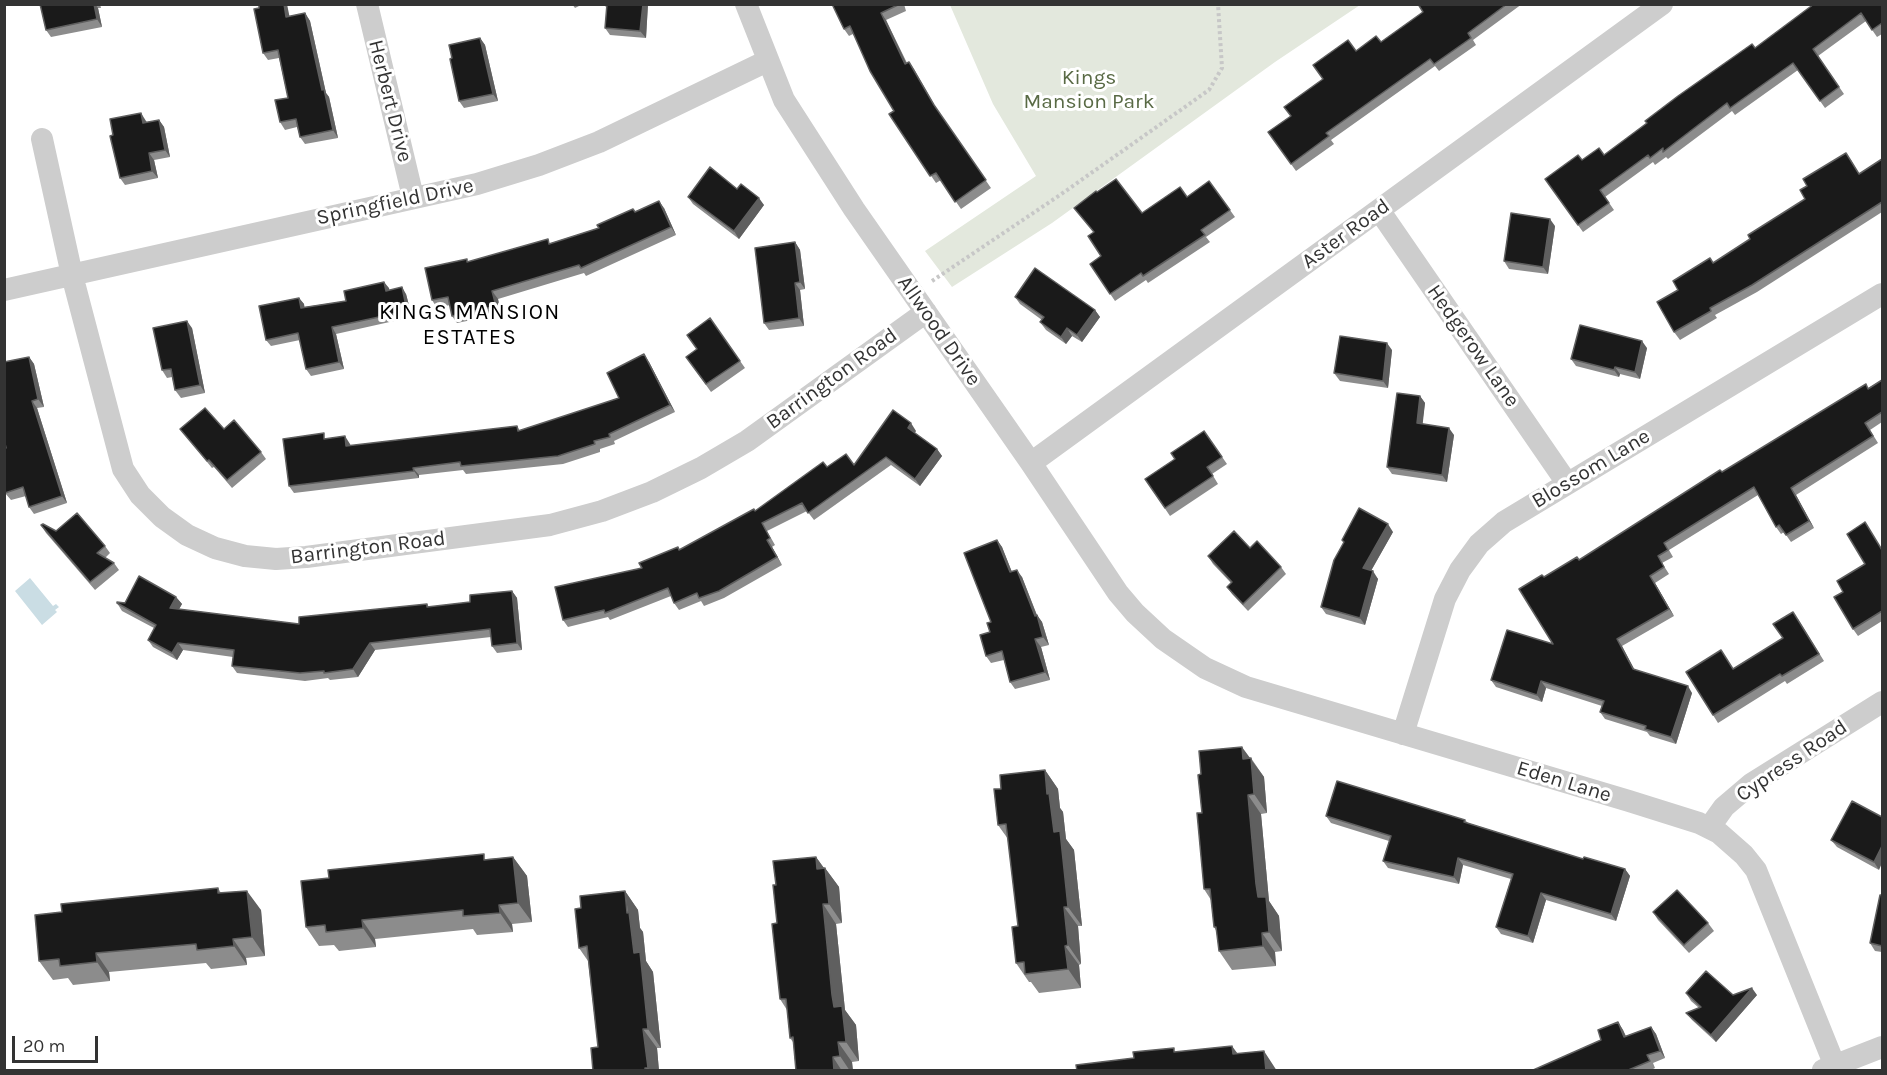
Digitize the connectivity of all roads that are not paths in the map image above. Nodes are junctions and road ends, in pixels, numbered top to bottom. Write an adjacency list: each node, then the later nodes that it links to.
1 (367, 4): 6 (street, Herbert Drive)
2 (746, 4): 4 (street, Allwood Drive)
3 (1662, 4): 7 (street, Aster Road)
4 (767, 61): 6 (street, Springfield Drive); 11 (street, Allwood Drive)
5 (42, 139): 8 (street, Barrington Road)
6 (413, 197): 8 (street, Springfield Drive)
7 (1379, 210): 12 (street, Aster Road); 13 (street, Hedgerow Lane)
8 (72, 275): 9 (street, Springfield Drive); 11 (street, Barrington Road)
9 (4, 290)
10 (1882, 294): 13 (street, Blossom Lane)
11 (926, 312): 12 (street, Allwood Drive)
12 (1031, 463): 14 (street, Allwood Drive)
13 (1567, 483): 16 (street, Blossom Lane)
14 (1163, 639): 16 (street, Eden Lane)
15 (1882, 702): 17 (street, Cypress Road)
16 (1403, 734): 17 (street, Eden Lane)
17 (1708, 828): 19 (street, Eden Lane)
18 (1882, 1047): 19 (street)
19 (1829, 1068)

